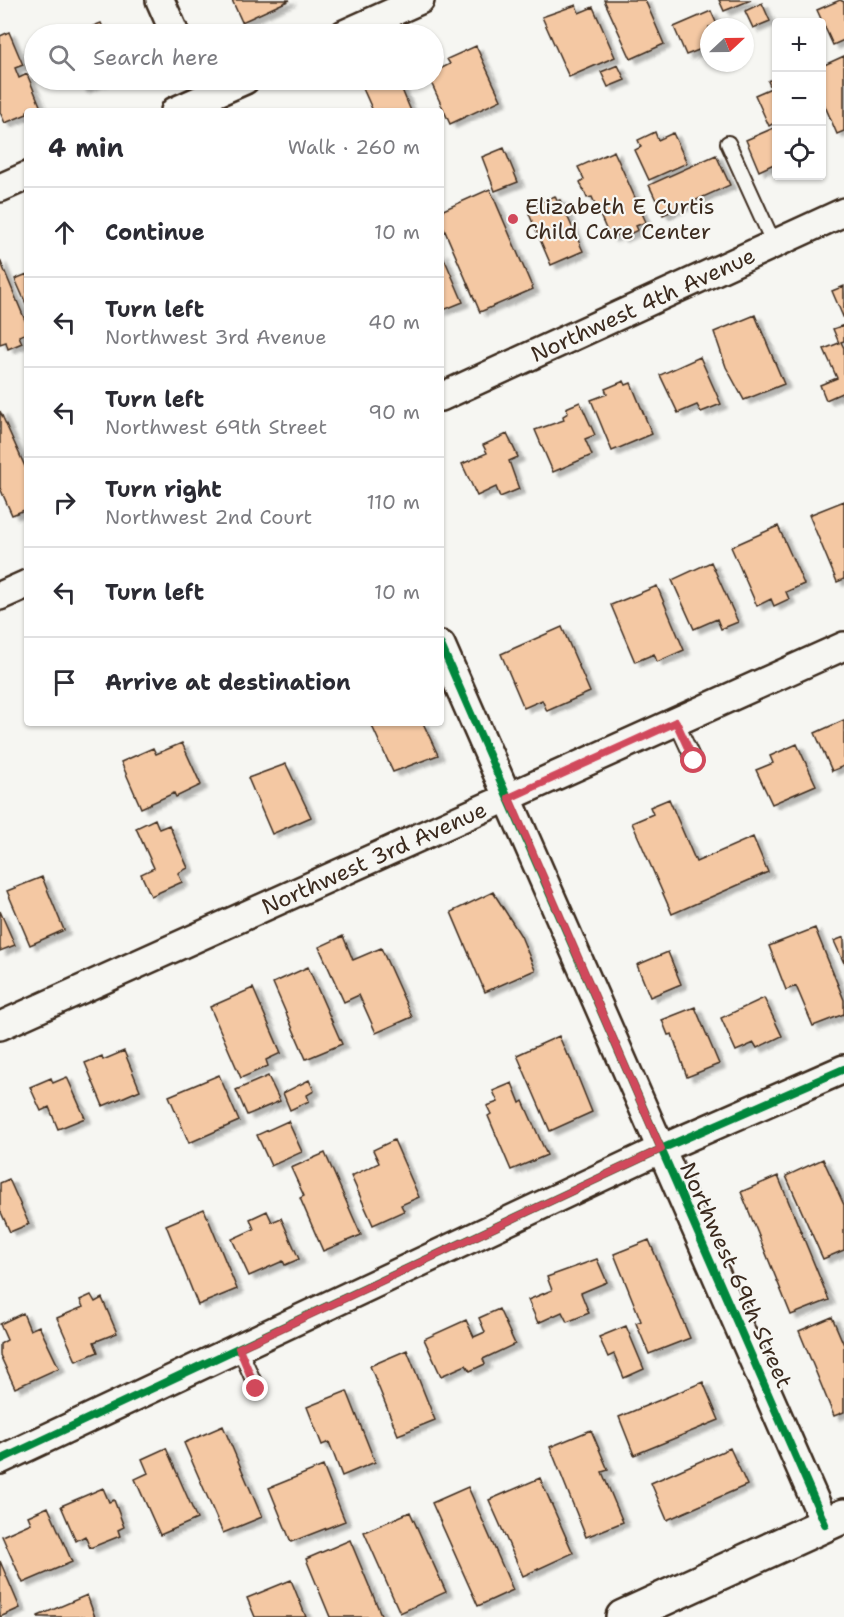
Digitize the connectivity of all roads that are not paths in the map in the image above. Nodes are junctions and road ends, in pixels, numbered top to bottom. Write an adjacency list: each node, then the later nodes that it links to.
1 (160, 0): 3 (street)
2 (420, 0): 4 (street)
3 (171, 24)
4 (366, 24)
5 (218, 90): 6 (street)
6 (202, 96): 7 (street)
7 (180, 108)
8 (728, 143): 12 (lane)
9 (24, 177): 10 (street)
10 (0, 188)
11 (844, 212): 12 (street, Northwest 4th Avenue)
12 (774, 244): 13 (street, Northwest 4th Avenue)
13 (444, 396)
14 (24, 585): 15 (street)
15 (0, 596)
16 (844, 646): 18 (street, Northwest 3rd Avenue)
17 (444, 652): 20 (street, Northwest 69th Street)
18 (676, 722): 19 (lane); 20 (street, Northwest 3rd Avenue)
19 (694, 761)
20 (509, 798): 21 (street, Northwest 3rd Avenue); 23 (street, Northwest 69th Street)
21 (0, 1026)
22 (844, 1069): 23 (street)
23 (661, 1149): 24 (street); 27 (street, Northwest 69th Street)
24 (239, 1348): 25 (lane); 26 (street)
25 (256, 1389)
26 (0, 1460)
27 (835, 1520): 28 (street)
28 (640, 1614)

